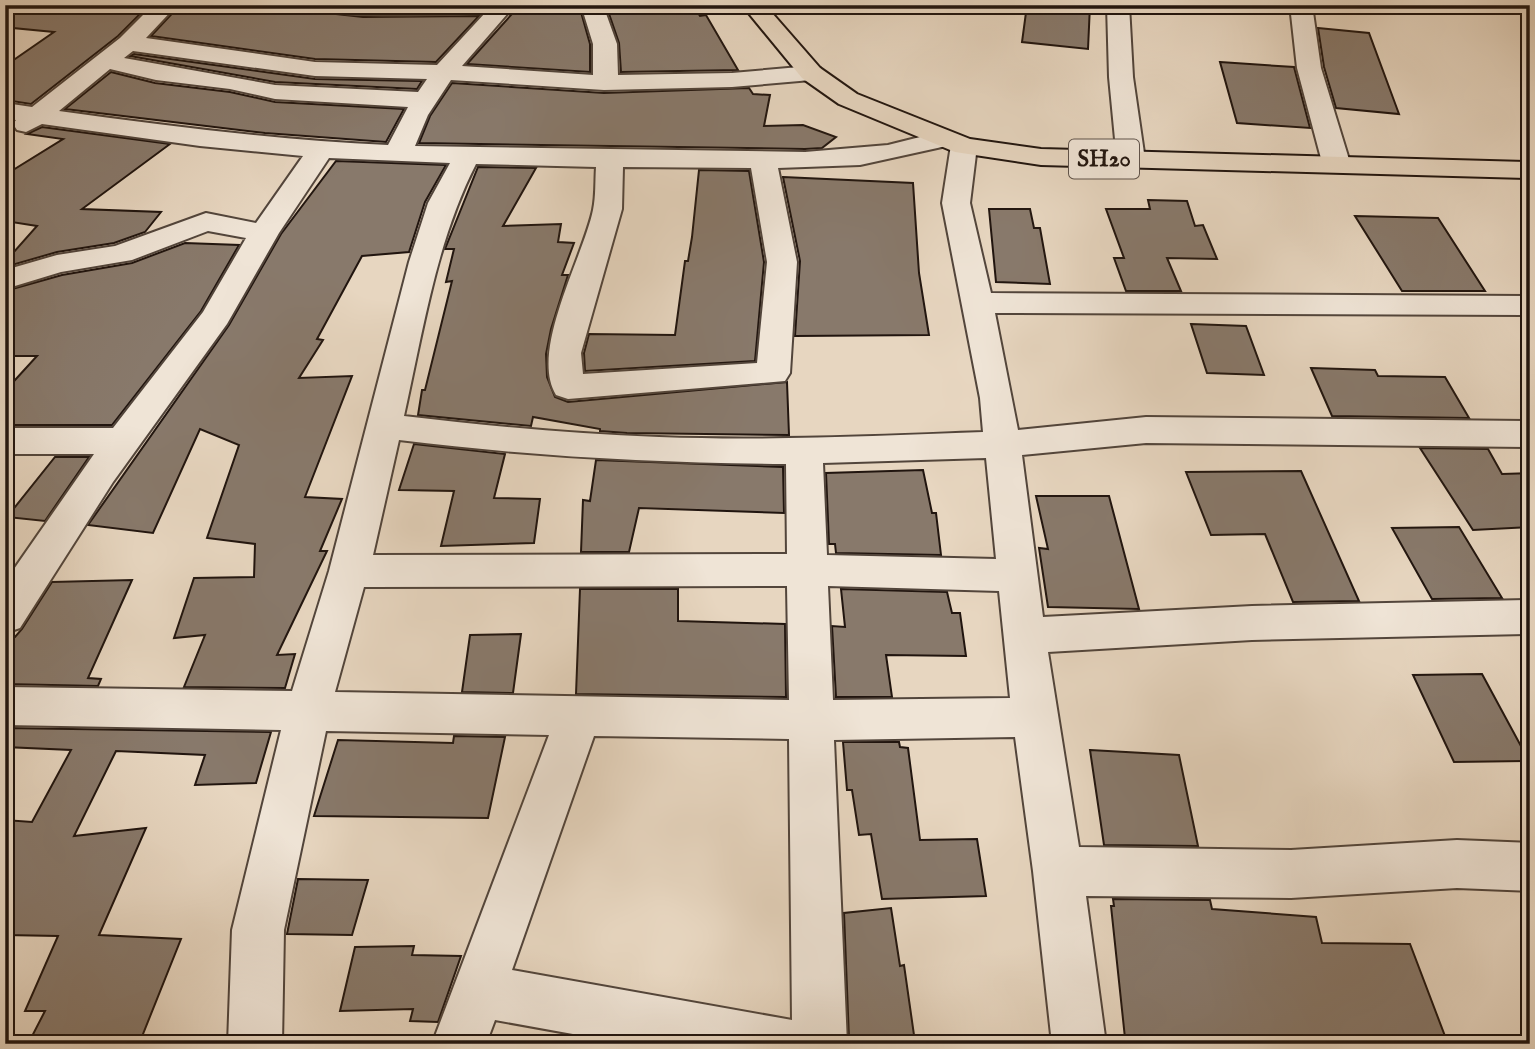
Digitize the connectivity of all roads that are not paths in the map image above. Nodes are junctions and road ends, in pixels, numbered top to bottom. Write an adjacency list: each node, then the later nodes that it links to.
1 (166, 5): 8 (street)
2 (320, 5): 7 (street)
3 (592, 5): 12 (street)
4 (753, 5): 11 (main road, SH20)
5 (1118, 5): 22 (street)
6 (1301, 5): 24 (street)
7 (504, 6): 10 (street)
8 (128, 43): 9 (street); 10 (street)
9 (103, 60): 13 (street); 15 (street)
10 (444, 72): 12 (street); 13 (street)
11 (811, 73): 12 (street); 17 (main road, SH20)
12 (604, 83)
13 (425, 100): 19 (street)
14 (5, 111): 15 (street)
15 (39, 115): 16 (street); 18 (street)
16 (5, 137)
17 (954, 142): 21 (street); 22 (main road, SH20); 28 (street)
18 (321, 150): 19 (street); 26 (street)
19 (398, 153): 20 (street)
20 (467, 156): 23 (street); 30 (street)
21 (763, 160): 23 (street); 23 (street)
22 (1131, 160): 24 (main road, SH20)
23 (610, 161)
24 (1337, 166): 25 (main road, SH20)
25 (1516, 170)
26 (264, 233): 27 (street); 32 (street)
27 (5, 280)
28 (979, 303): 29 (street); 34 (street)
29 (1525, 305)
30 (383, 426): 35 (street); 37 (street)
31 (1530, 434): 34 (street)
32 (125, 441): 33 (street); 39 (street)
33 (5, 442)
34 (1004, 444): 35 (street); 38 (street)
35 (804, 451): 36 (street)
36 (806, 570): 37 (street); 38 (street); 46 (street)
37 (349, 571): 43 (street)
38 (1018, 575): 41 (street)
39 (5, 616)
40 (1530, 617): 41 (street)
41 (1025, 635): 45 (street)
42 (5, 706): 43 (street)
43 (307, 713): 44 (street); 50 (street)
44 (579, 716): 46 (street); 49 (street)
45 (1034, 718): 46 (street); 48 (street)
46 (813, 720): 53 (street)
47 (1530, 867): 48 (street)
48 (1058, 871): 54 (street)
49 (479, 991): 51 (street); 52 (street)
50 (255, 1044)
51 (459, 1044)
52 (785, 1044)
53 (820, 1044)
54 (1079, 1044)

